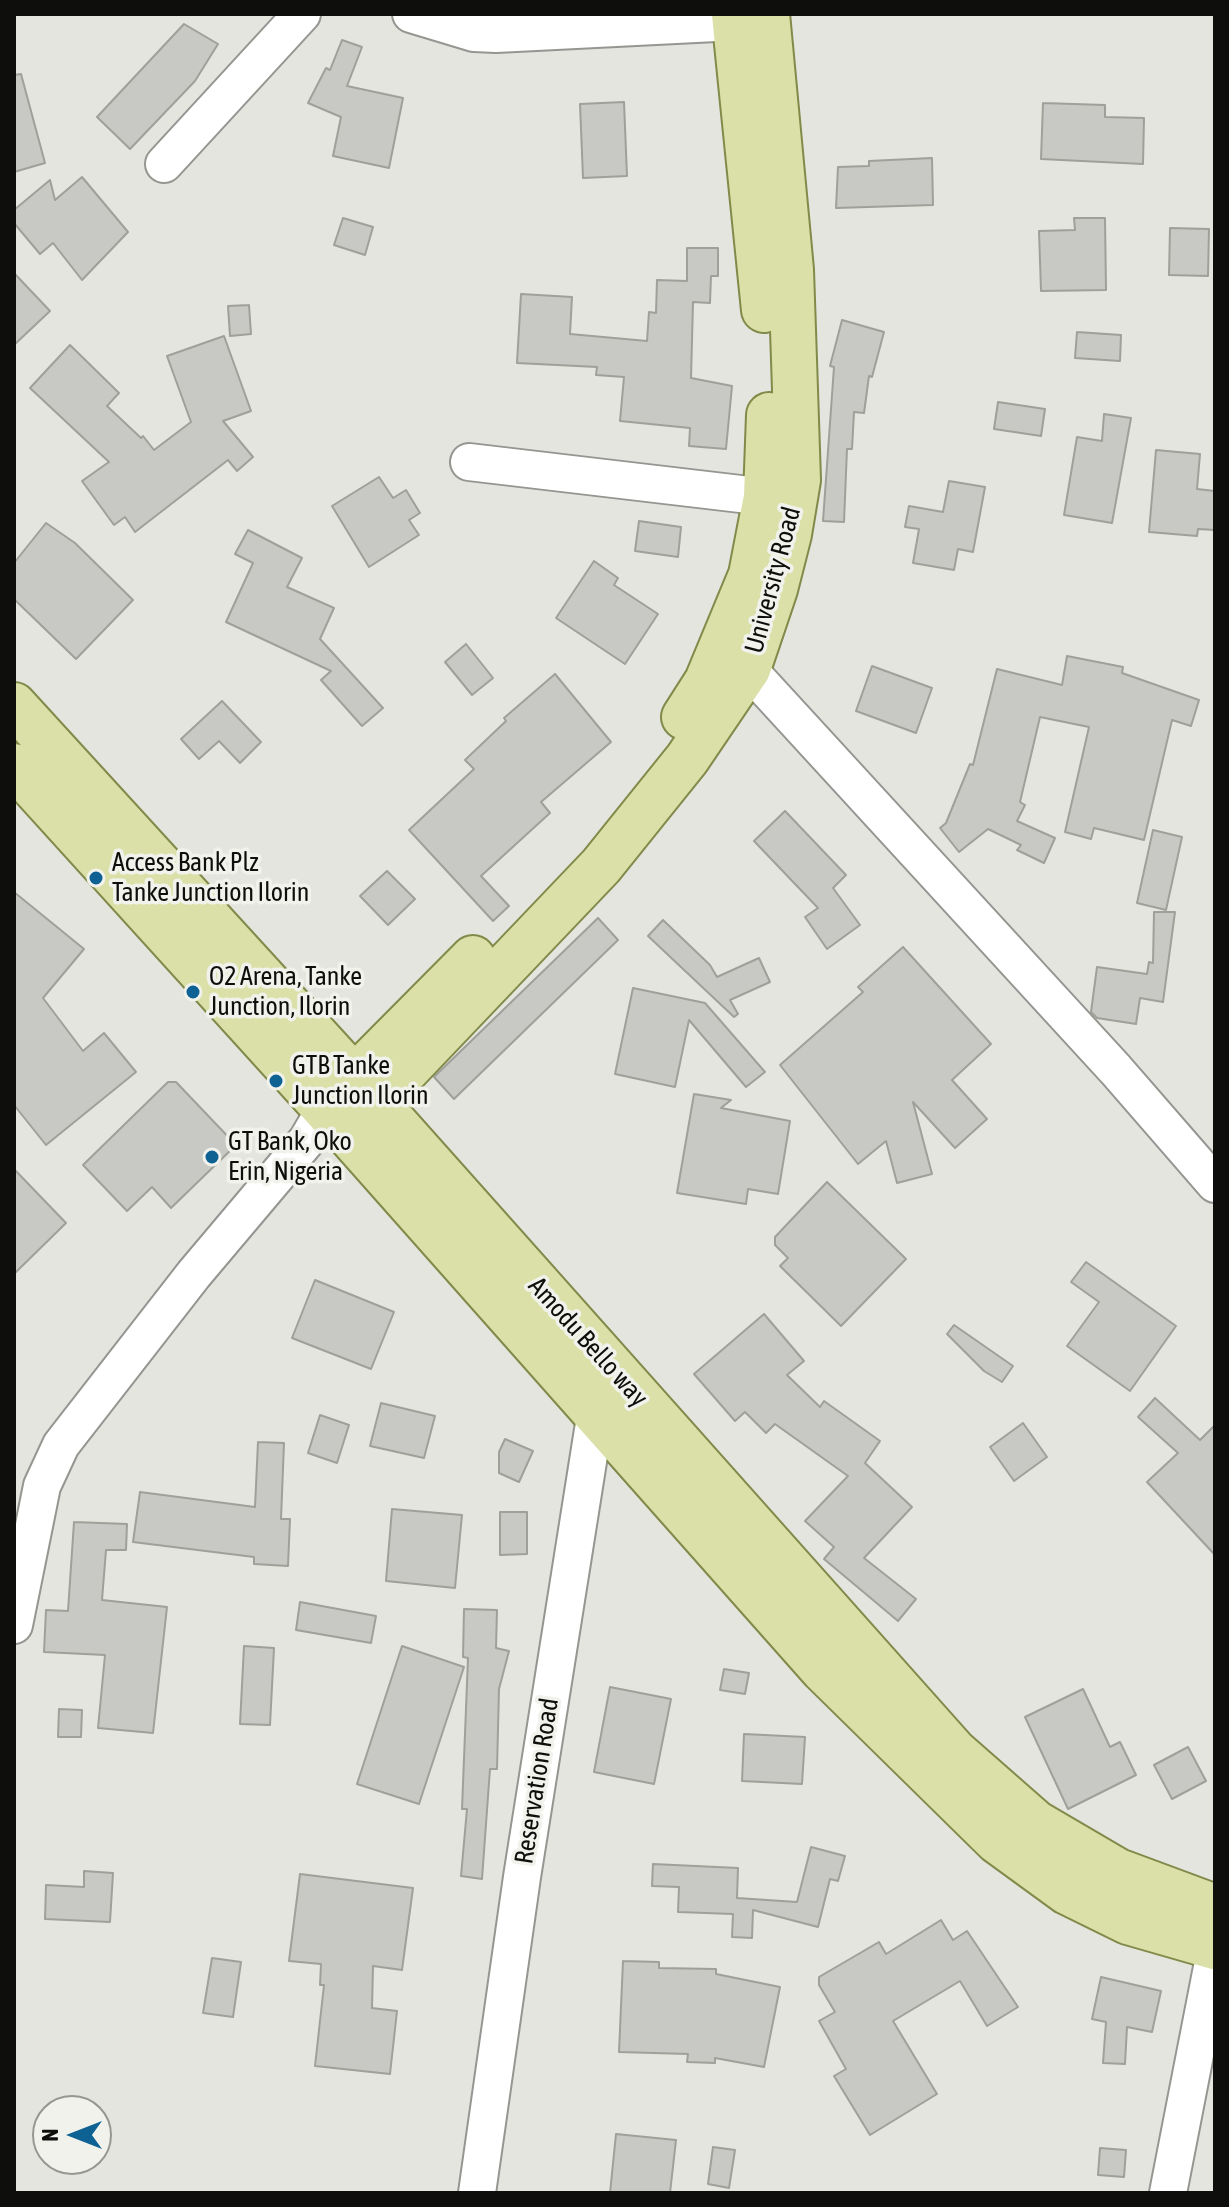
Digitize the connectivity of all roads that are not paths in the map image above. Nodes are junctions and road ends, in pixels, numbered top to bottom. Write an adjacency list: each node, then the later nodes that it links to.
1 (302, 14): 4 (street)
2 (411, 14): 3 (street)
3 (746, 17): 6 (main road, University Road); 7 (main road, University Road)
4 (164, 164)
5 (469, 462): 6 (street)
6 (766, 497): 10 (main road, University Road)
7 (748, 669): 10 (main road, University Road); 11 (street)
8 (14, 705): 10 (main road, Amodu Bello way)
9 (14, 766): 10 (main road, Amodu Bello way)
10 (341, 1112): 12 (main road, Amodu Bello way); 13 (street)
11 (1215, 1184)
12 (607, 1393): 14 (main road, Amodu Bello way); 15 (main road, Amodu Bello way); 16 (street, Reservation Road)
13 (14, 1625)
14 (1215, 1907)
15 (1215, 1949): 17 (street)
16 (477, 2193)
17 (1168, 2193)

